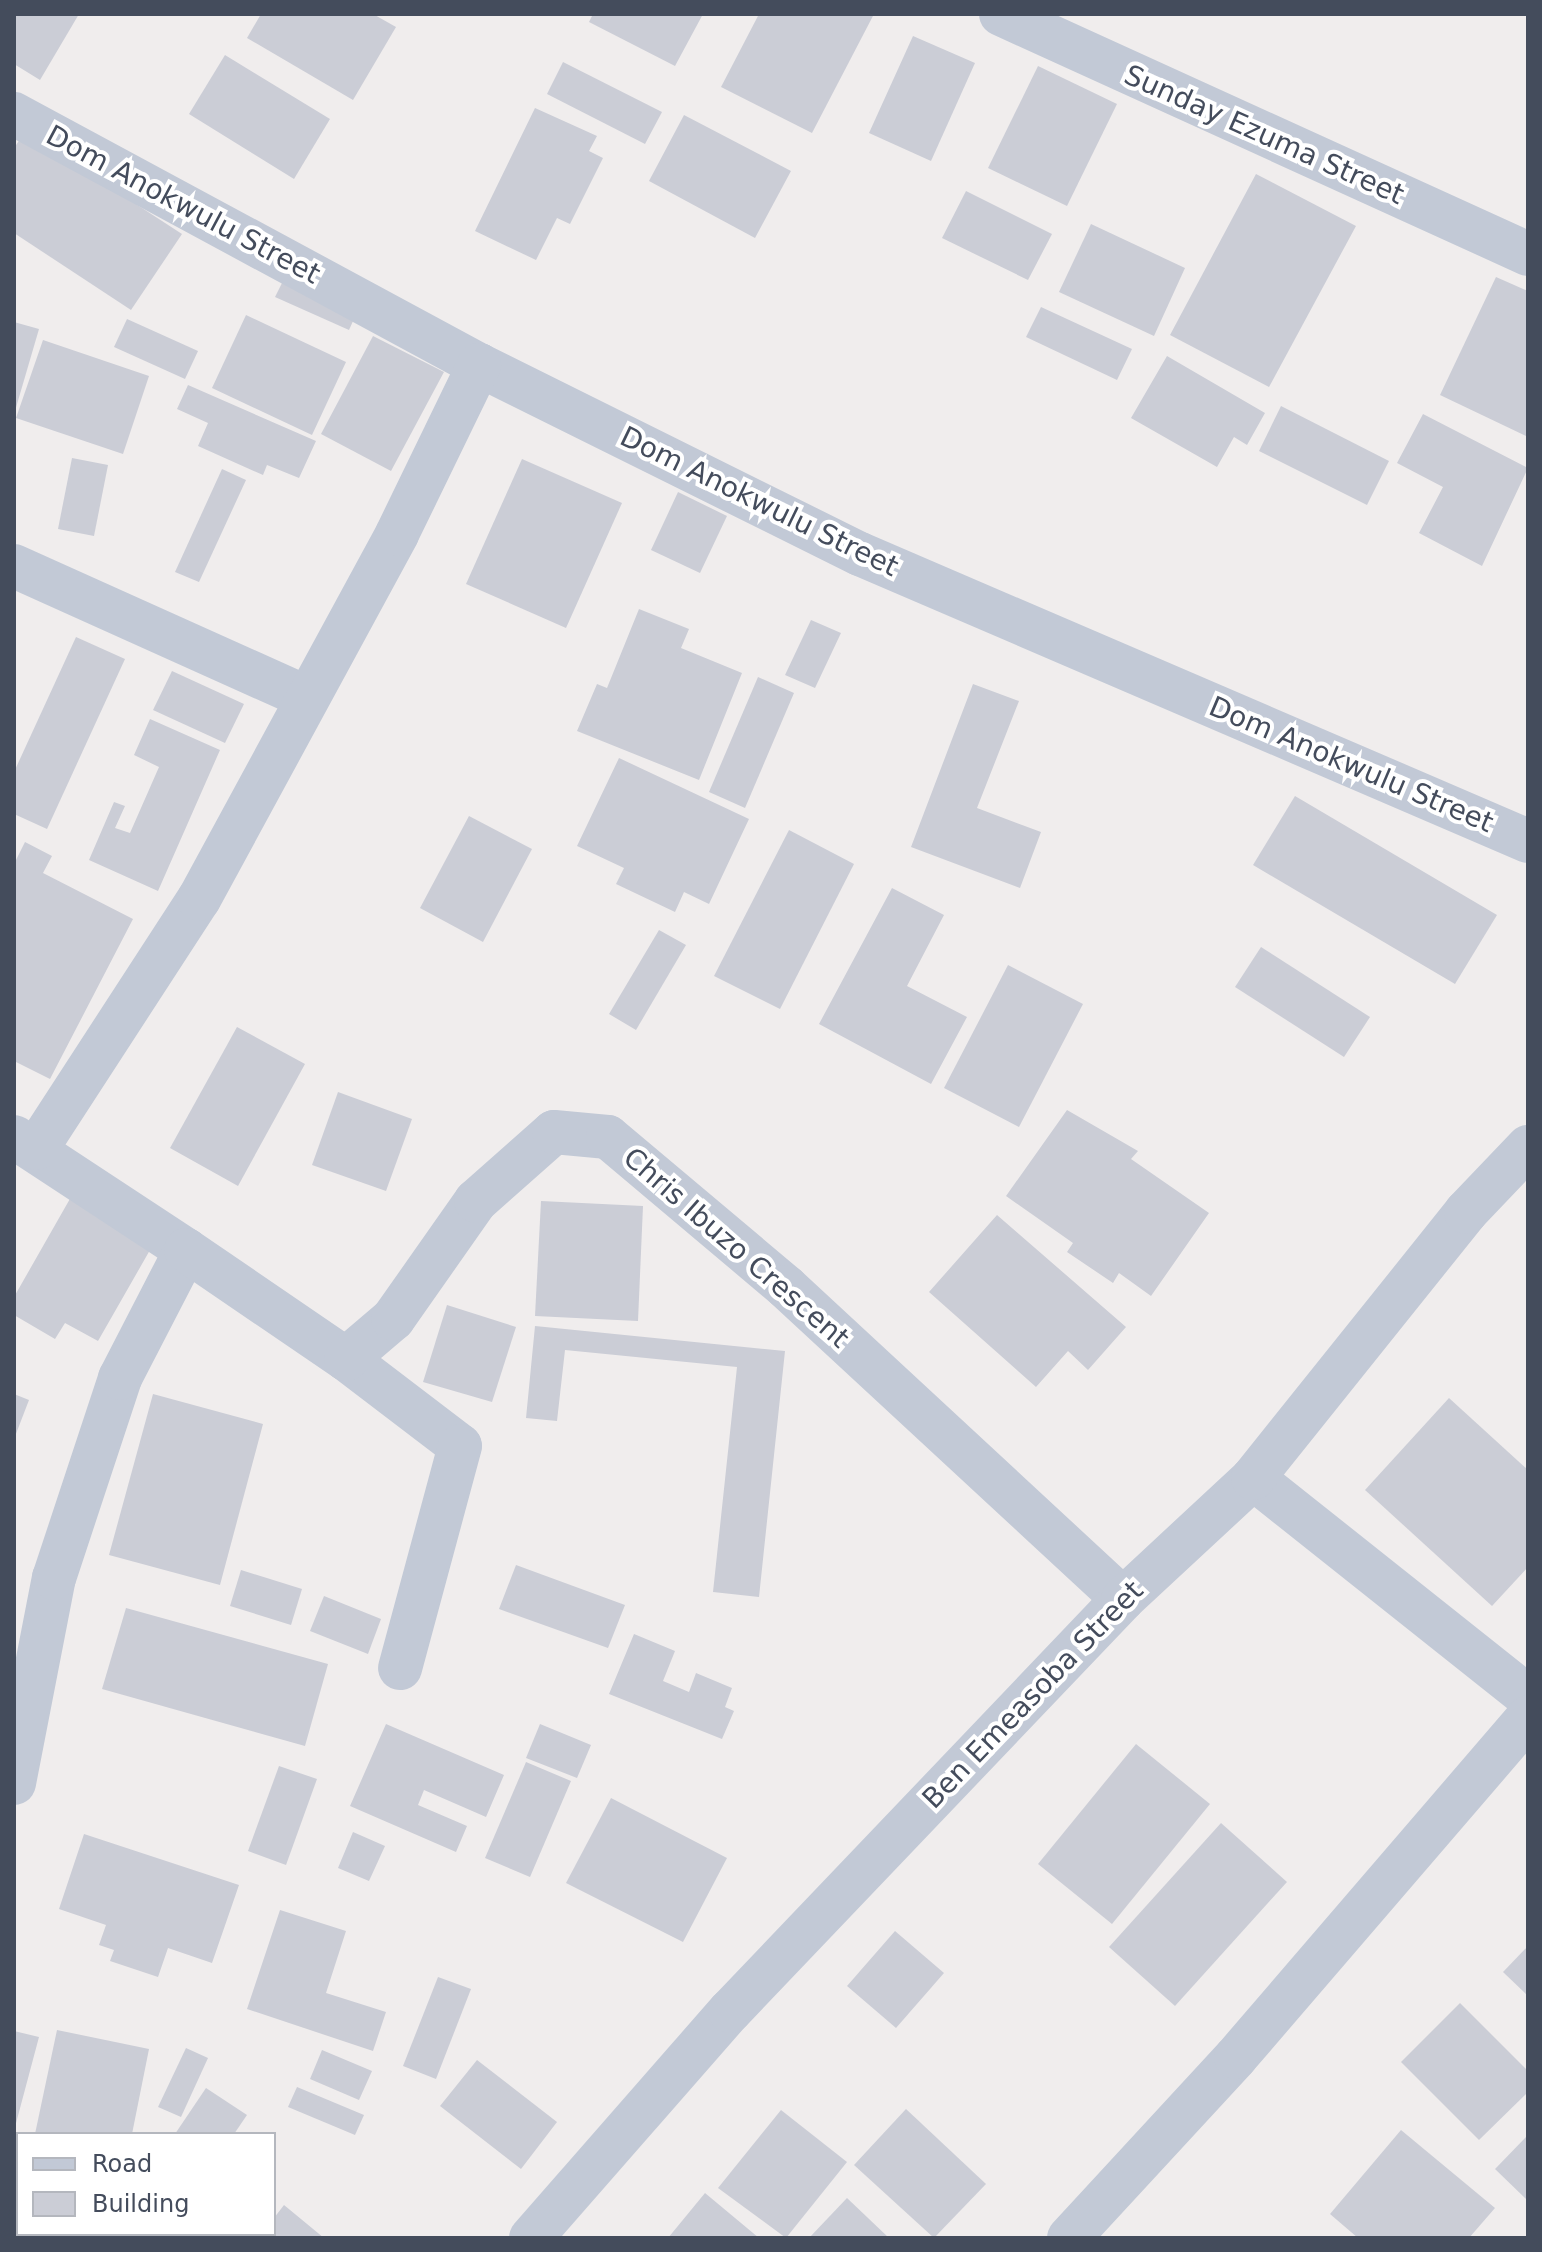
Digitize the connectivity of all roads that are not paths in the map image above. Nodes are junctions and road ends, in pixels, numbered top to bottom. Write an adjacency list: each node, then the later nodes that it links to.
1 (1001, 14): 3 (street, Sunday Ezuma Street)
2 (14, 114): 4 (street, Dom Anokwulu Street)
3 (1528, 254)
4 (479, 365): 6 (street); 7 (street, Dom Anokwulu Street)
5 (14, 566): 6 (street)
6 (305, 697): 8 (street)
7 (1528, 841)
8 (26, 1142): 10 (street)
9 (1528, 1147): 12 (street, Ben Emeasoba Street)
10 (186, 1250): 11 (street); 17 (street)
11 (346, 1359): 13 (street, Chris Ibuzo Crescent); 14 (street)
12 (1253, 1478): 13 (street, Ben Emeasoba Street); 15 (street)
13 (1123, 1599): 18 (street, Ben Emeasoba Street)
14 (400, 1668)
15 (1528, 1697)
16 (1528, 1717): 19 (street)
17 (14, 1783)
18 (531, 2238)
19 (1069, 2238)

